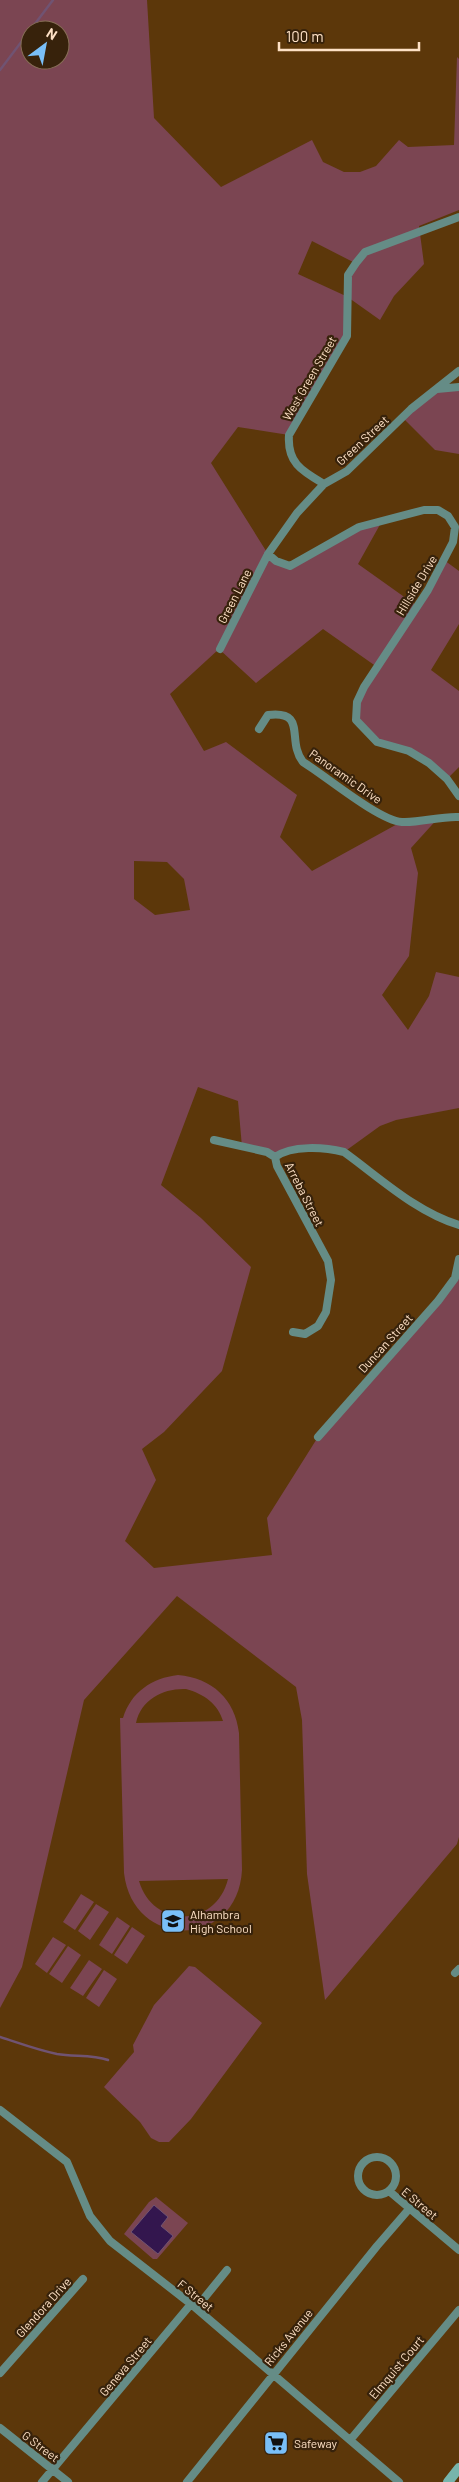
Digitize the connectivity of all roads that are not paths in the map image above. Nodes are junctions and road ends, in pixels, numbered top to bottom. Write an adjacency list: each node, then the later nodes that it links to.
1 (459, 217): 5 (street, West Green Street)
2 (459, 371): 4 (street, Green Street)
3 (459, 386): 4 (street)
4 (436, 389): 5 (street, Green Street)
5 (324, 484): 6 (street, Green Street)
6 (268, 554): 7 (street, Green Lane); 9 (street, Hillside Drive)
7 (220, 649)
8 (259, 729): 10 (street, Panoramic Drive)
9 (459, 796)
10 (458, 816)
11 (214, 1140): 12 (street)
12 (275, 1157): 13 (street, Arreba Street); 15 (street, Arreba Street)
13 (459, 1226)
14 (459, 1259): 16 (street, Duncan Street)
15 (293, 1332)
16 (318, 1436)
17 (0, 2110): 23 (street, F Street)
18 (389, 2191): 18 (street); 19 (street, E Street)
19 (409, 2209): 20 (street, E Street); 26 (street, Ricks Avenue)
20 (459, 2250)
21 (227, 2270): 23 (street, Geneva Street)
22 (83, 2279): 25 (street, Glendora Drive)
23 (191, 2304): 26 (street, F Street); 30 (street, Geneva Street)
24 (459, 2310): 28 (street, Elmquist Court)
25 (0, 2373)
26 (272, 2375): 28 (street, F Street); 33 (street, Ricks Avenue)
27 (0, 2428): 30 (street, G Street)
28 (351, 2440): 34 (street, F Street)
29 (459, 2468): 35 (main road)
30 (54, 2469): 31 (street, Geneva Street); 32 (street, G Street)
31 (42, 2482)
32 (68, 2482)
33 (187, 2482)
34 (399, 2482)
35 (448, 2482)

